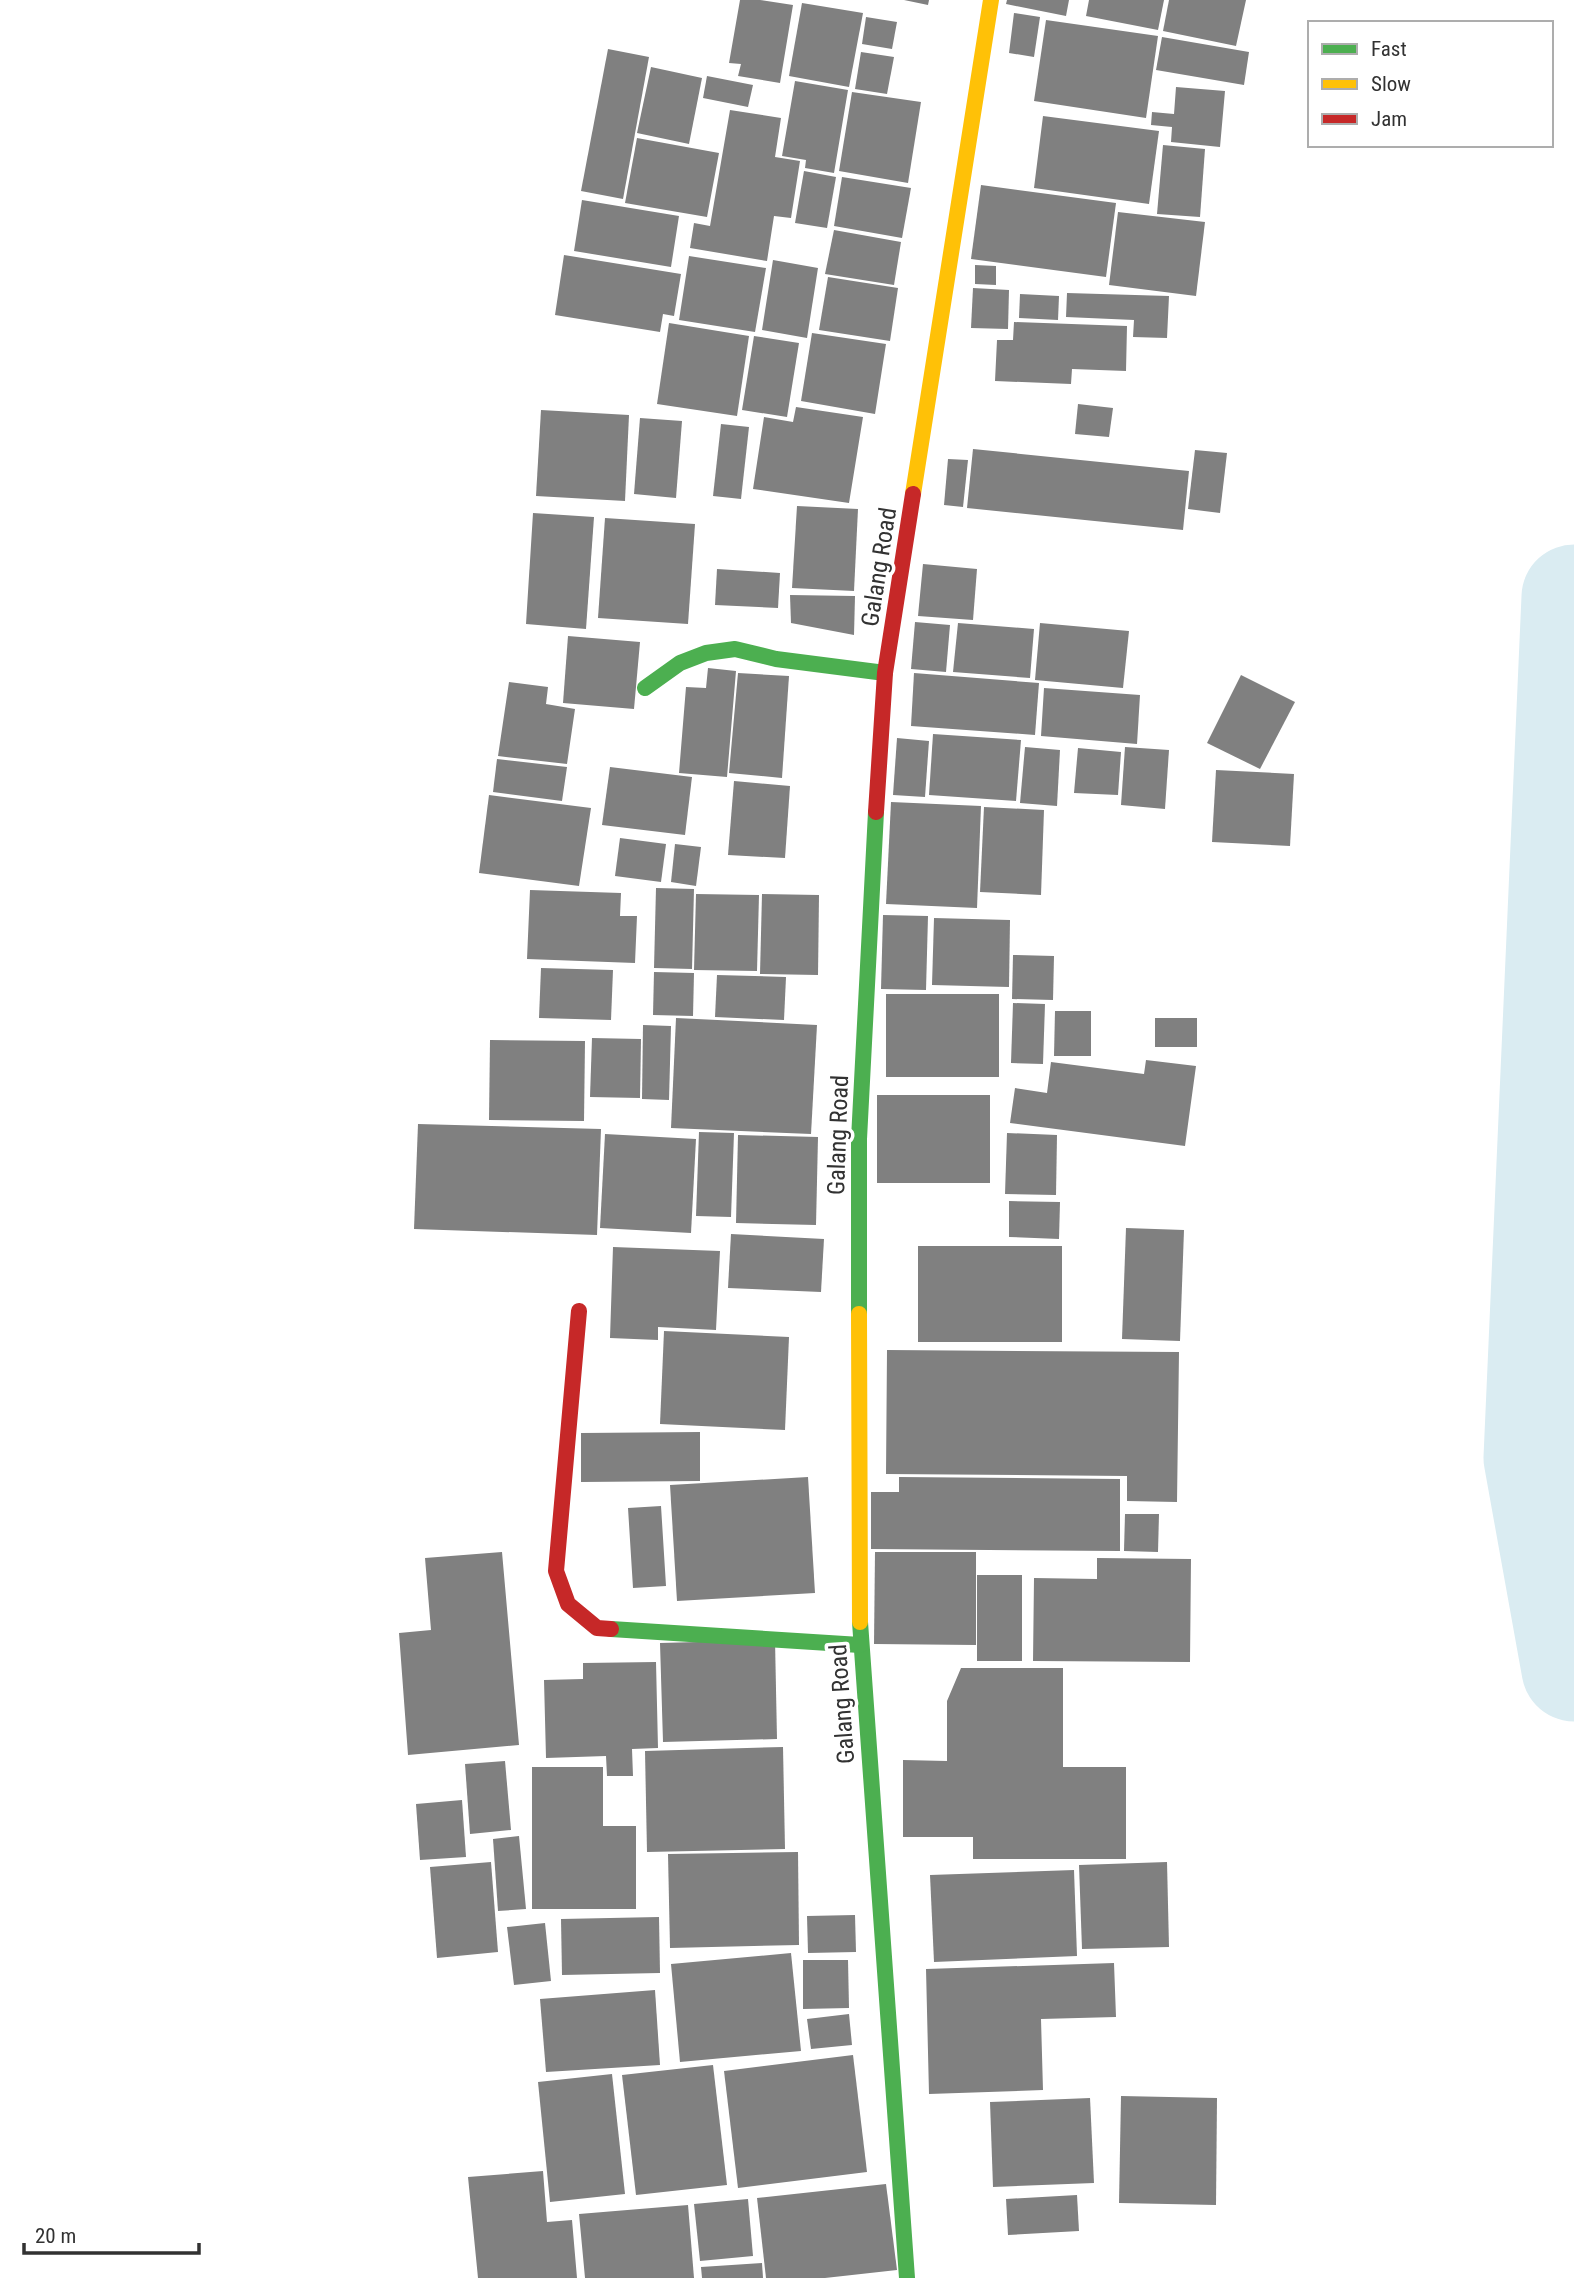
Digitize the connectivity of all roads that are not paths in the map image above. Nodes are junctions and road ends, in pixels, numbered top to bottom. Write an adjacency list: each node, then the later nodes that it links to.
1 (991, 0): 2 (street, Galang Road)
2 (885, 673): 3 (street); 5 (street, Galang Road)
3 (645, 688)
4 (579, 1311): 5 (street)
5 (860, 1645): 6 (street, Galang Road)
6 (906, 2278)

